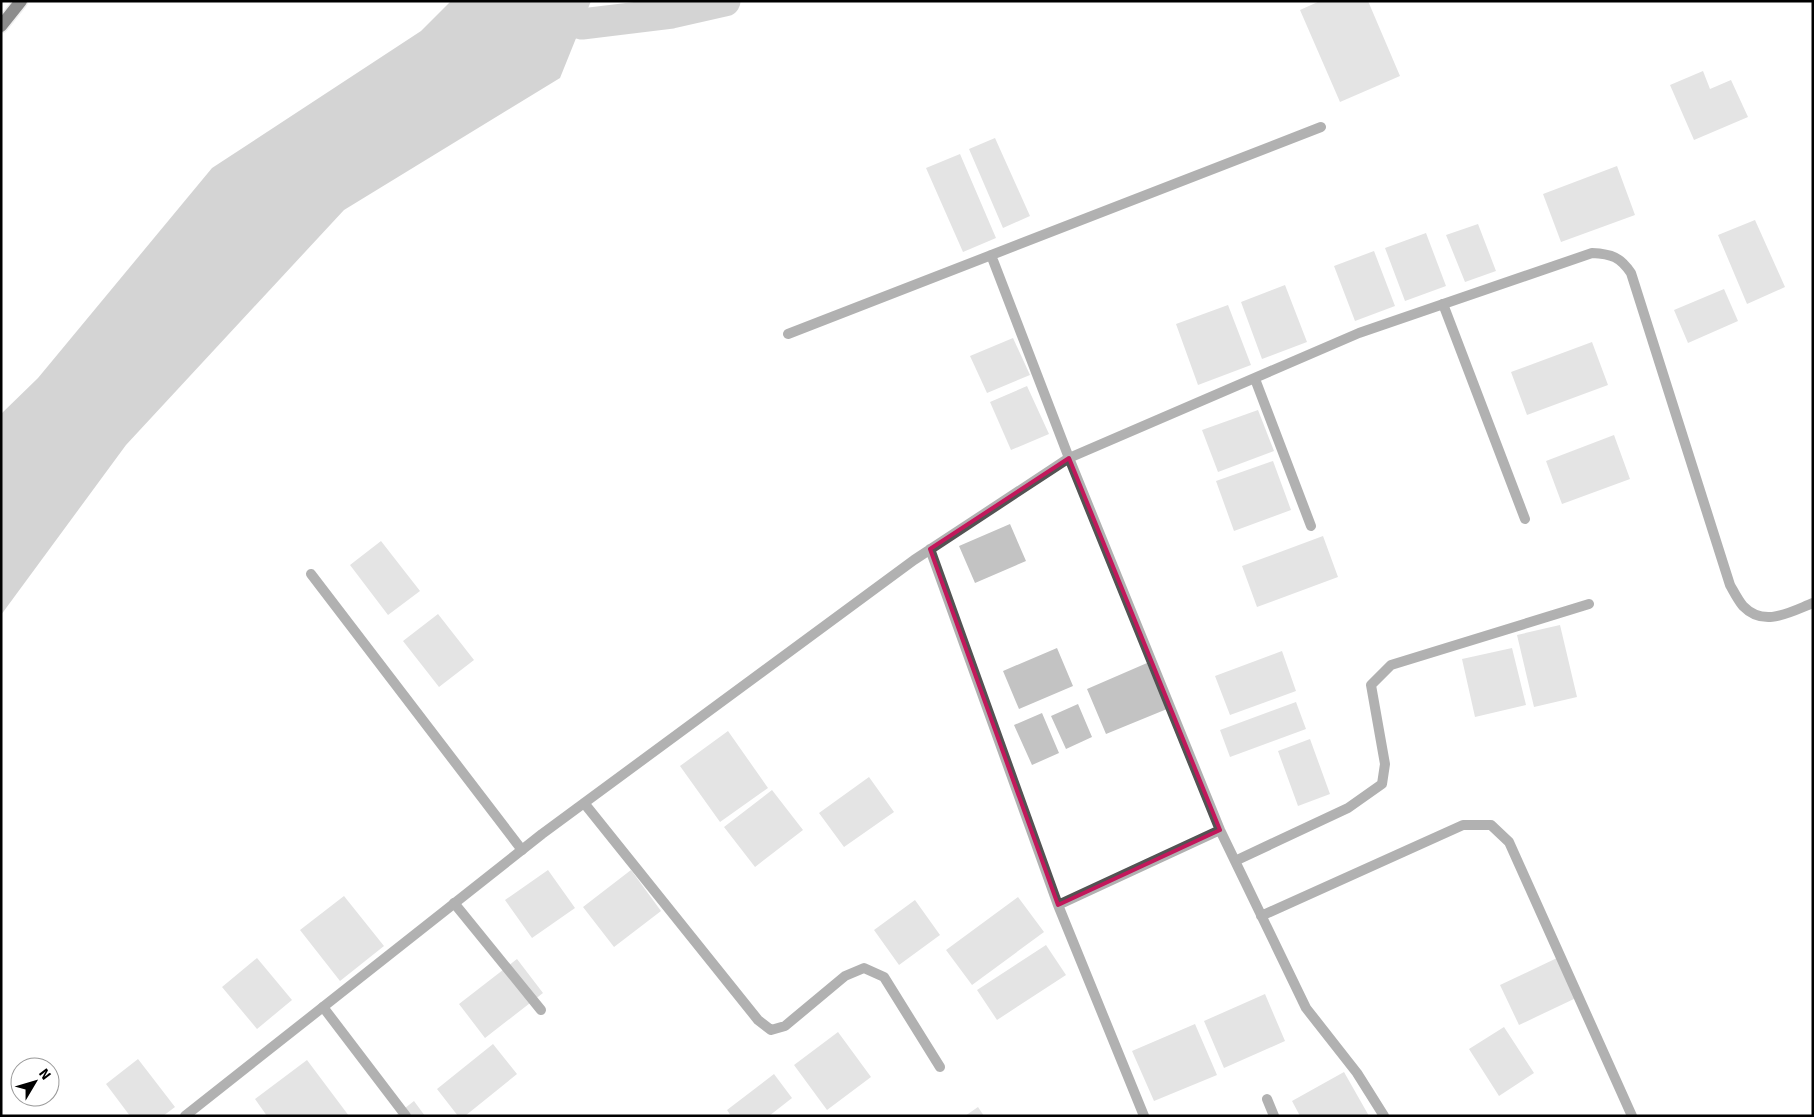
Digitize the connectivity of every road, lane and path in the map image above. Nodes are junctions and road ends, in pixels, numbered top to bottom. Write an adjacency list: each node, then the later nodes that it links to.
1 (21, 1): 2 (main road)
2 (1, 26)
3 (1321, 127): 4 (street)
4 (991, 255): 6 (street); 8 (street)
5 (1444, 304): 7 (street); 9 (street); 13 (street)
6 (788, 334)
7 (1254, 378): 8 (street); 10 (street)
8 (1069, 458): 11 (street); 16 (street)
9 (1525, 519)
10 (1311, 526)
11 (930, 549): 15 (street); 20 (street)
12 (311, 574): 17 (street)
13 (1813, 603)
14 (1589, 604): 18 (street)
15 (584, 803): 17 (street); 24 (street)
16 (1220, 830): 18 (street); 20 (street)
17 (522, 850): 19 (street)
18 (1235, 860): 21 (street)
19 (454, 903): 22 (street); 23 (street)
20 (1058, 905): 28 (street)
21 (1261, 916): 30 (street); 31 (street)
22 (323, 1007): 26 (street); 27 (street)
23 (541, 1010)
24 (940, 1067)
25 (1267, 1099): 29 (street)
26 (185, 1116)
27 (406, 1116)
28 (1144, 1116)
29 (1274, 1116)
30 (1384, 1116)
31 (1632, 1116)

